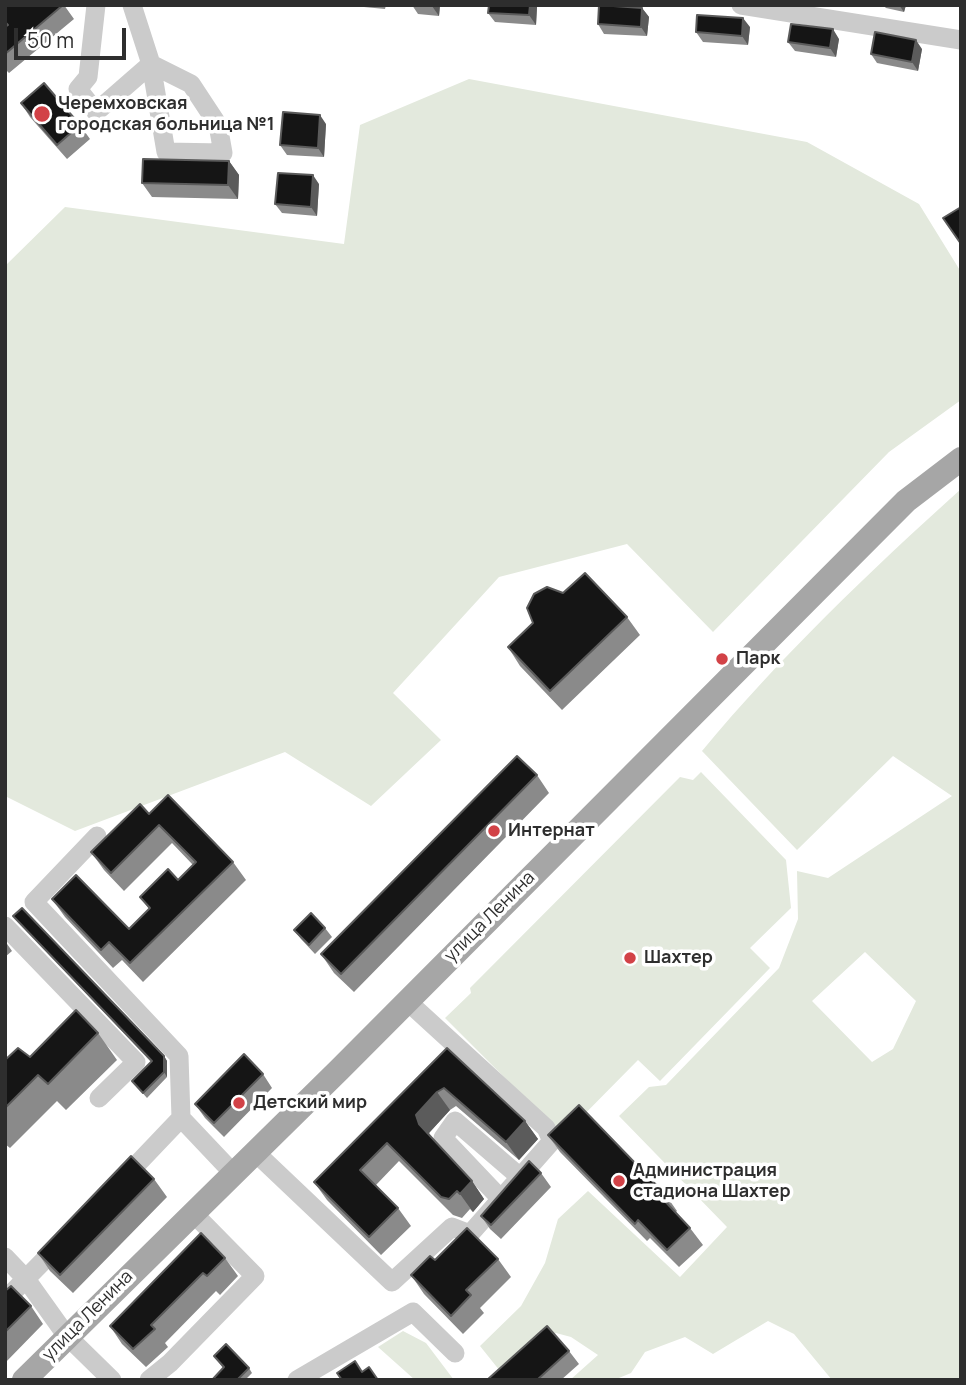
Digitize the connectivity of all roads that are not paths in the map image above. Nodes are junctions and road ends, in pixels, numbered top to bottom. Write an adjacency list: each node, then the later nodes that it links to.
1 (96, 5): 5 (street)
2 (132, 5): 5 (street)
3 (741, 5): 4 (street)
4 (961, 40)
5 (151, 64): 5 (street)
6 (961, 459): 9 (main road, улица Ленина)
7 (97, 836): 13 (street)
8 (5, 926): 10 (street)
9 (407, 1001): 14 (main road, улица Ленина); 16 (street)
10 (91, 1016): 11 (street); 12 (street)
11 (74, 1033)
12 (99, 1098)
13 (181, 1118): 15 (street); 17 (street)
14 (255, 1152): 15 (main road, улица Ленина); 18 (street)
15 (233, 1174): 19 (main road, улица Ленина)
16 (520, 1177): 18 (street); 18 (street)
17 (110, 1192)
18 (500, 1198)
19 (193, 1213): 24 (main road, улица Ленина); 28 (street)
20 (72, 1231): 22 (street)
21 (5, 1257): 22 (street)
22 (26, 1279): 23 (street); 24 (street)
23 (5, 1300)
24 (66, 1335): 26 (main road, улица Ленина); 27 (street)
25 (455, 1353): 29 (street)
26 (24, 1380)
27 (112, 1380)
28 (149, 1380)
29 (297, 1380)

